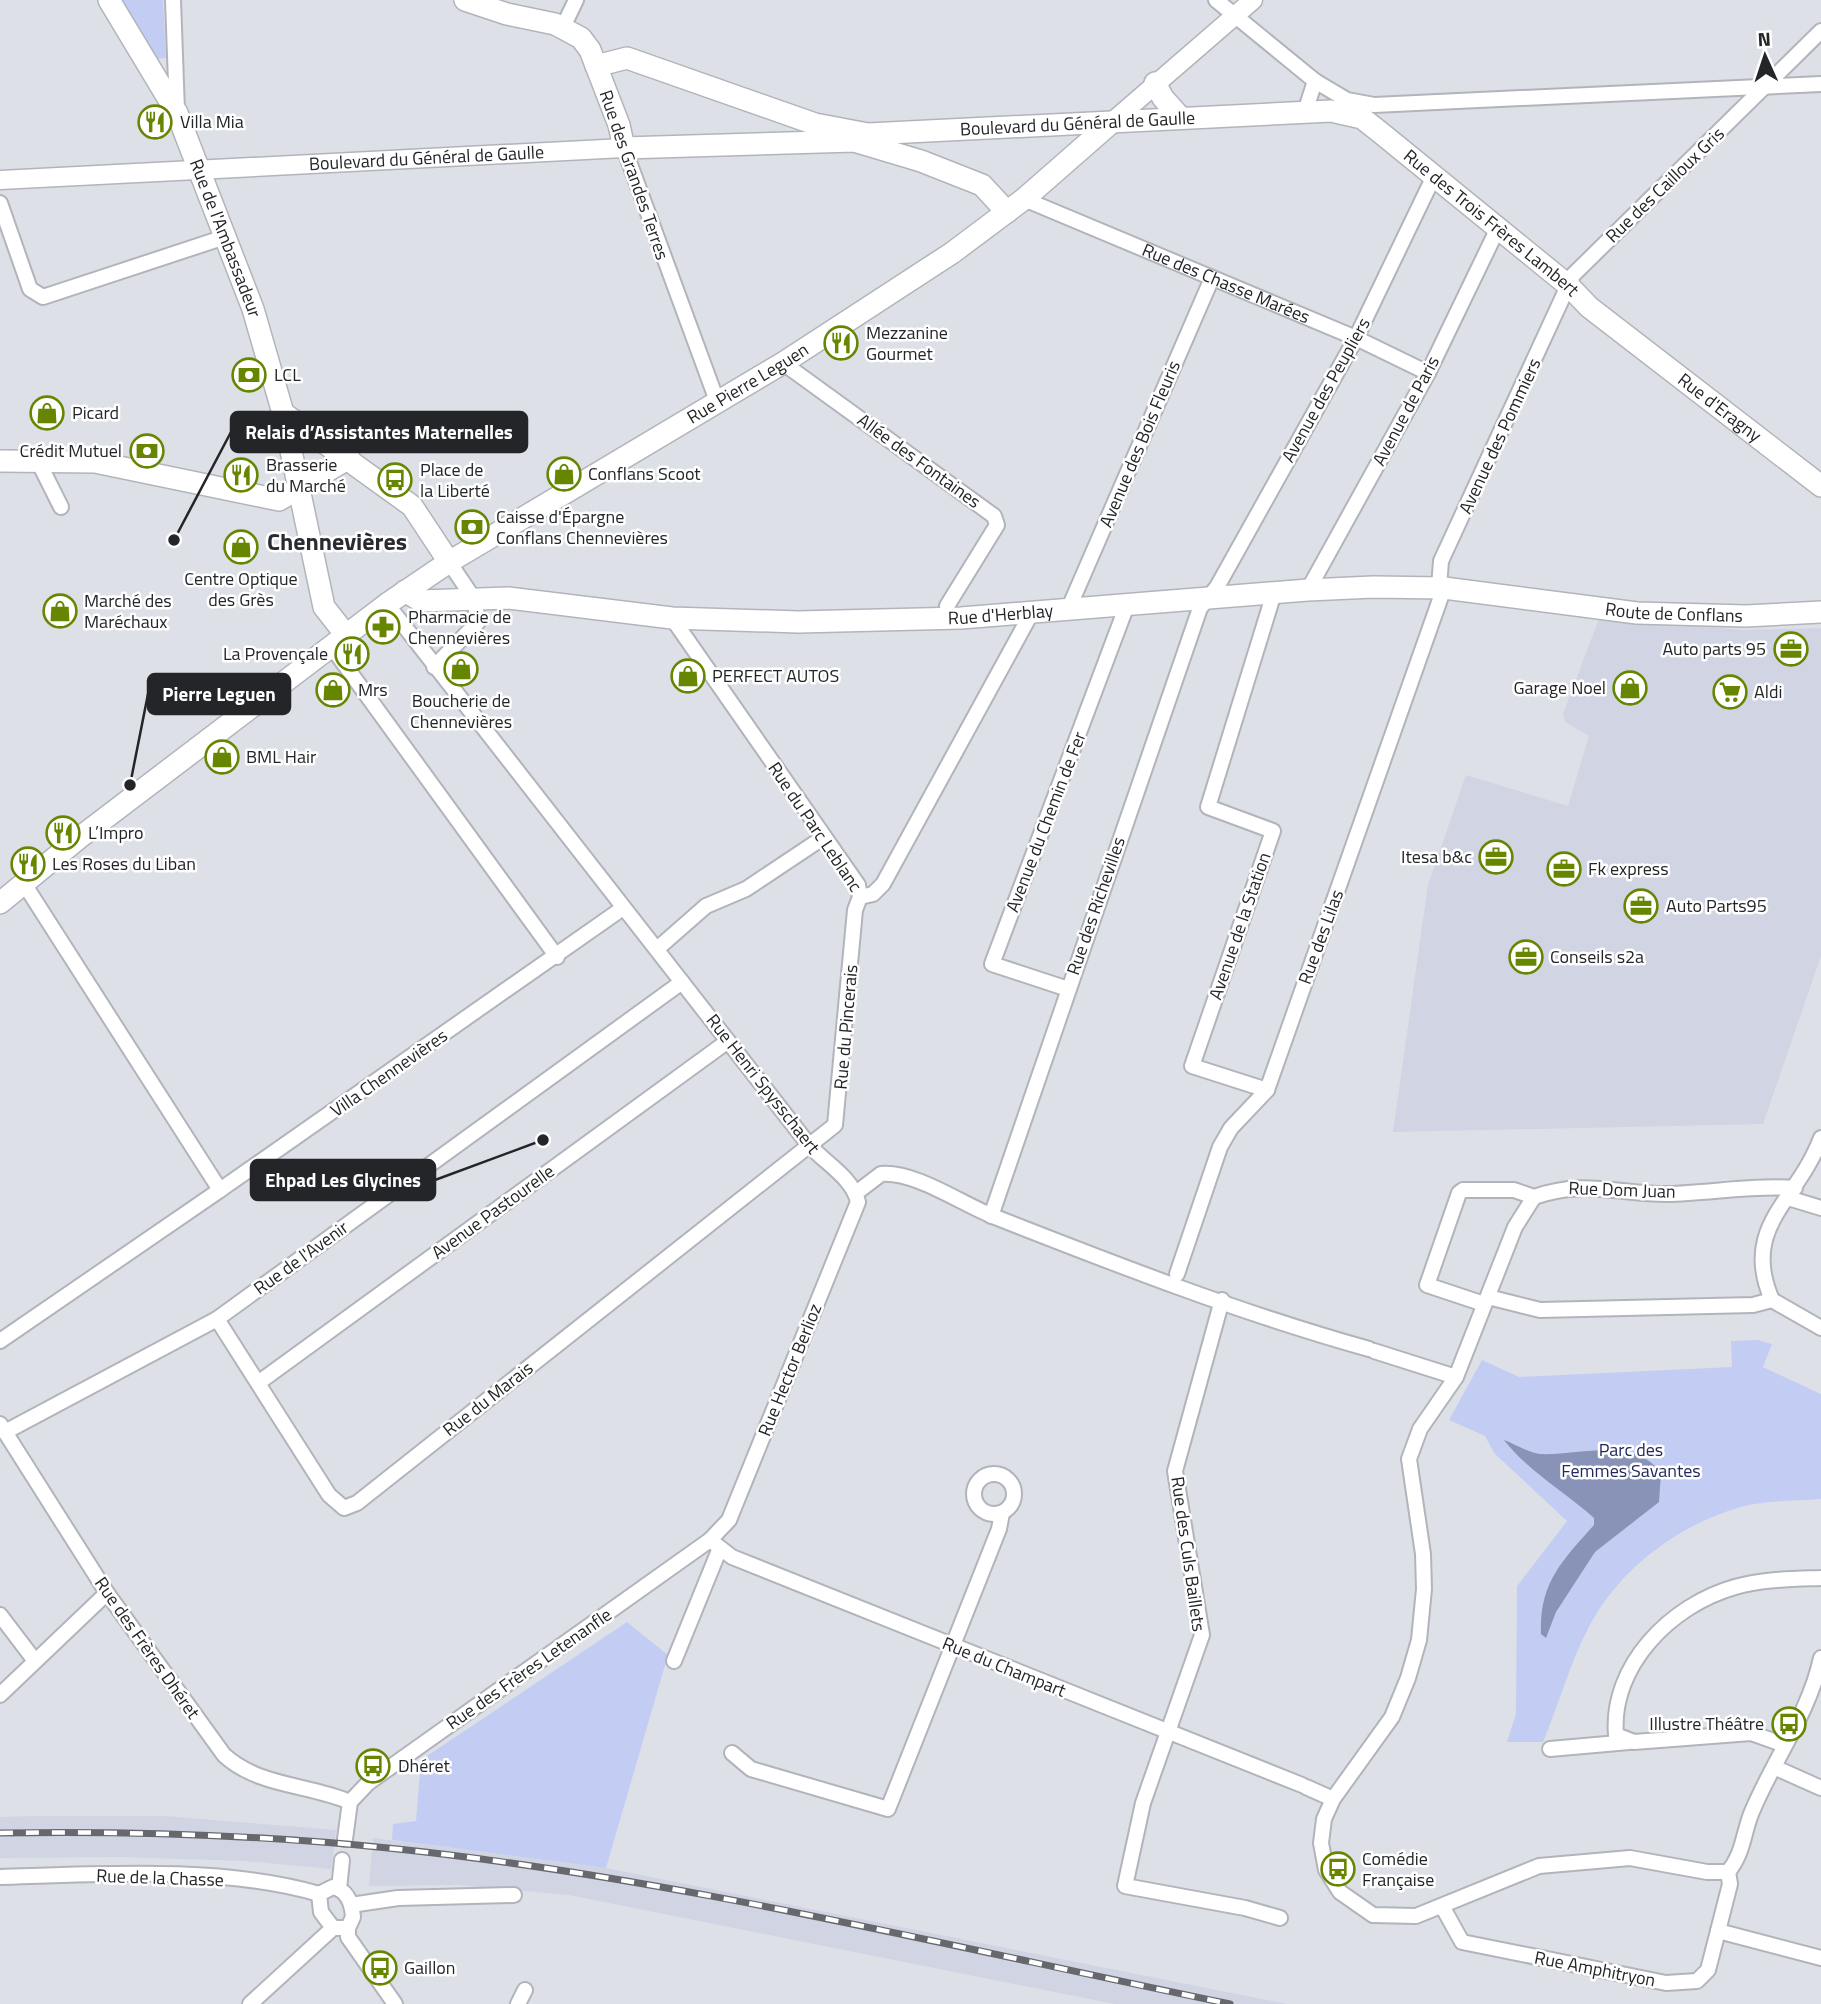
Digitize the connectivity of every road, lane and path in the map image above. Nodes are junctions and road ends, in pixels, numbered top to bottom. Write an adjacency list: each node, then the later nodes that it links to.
1 (108, 0): 12 (main road, Rue de l'Ambassadeur)
2 (173, 0): 10 (street)
3 (465, 0): 8 (main road)
4 (576, 0): 8 (street)
5 (1216, 0): 7 (street)
6 (1253, 0): 7 (street)
7 (1234, 15): 13 (street); 14 (street)
8 (564, 27): 11 (main road, Rue des Grandes Terres)
9 (1821, 31): 16 (street, Rue des Cailloux Gris)
10 (176, 63): 12 (street); 18 (street)
11 (596, 66): 22 (main road); 25 (main road, Rue des Grandes Terres)
12 (154, 70): 18 (main road, Rue de l'Ambassadeur)
13 (1315, 81): 16 (street); 17 (street)
14 (1155, 83): 19 (main road); 21 (street)
15 (1821, 84): 16 (street)
16 (1764, 86): 35 (street, Rue des Cailloux Gris)
17 (1306, 112): 19 (main road, Boulevard du Général de Gaulle); 20 (main road, Boulevard du Général de Gaulle)
18 (177, 113): 27 (main road, Rue de l'Ambassadeur)
19 (1181, 118): 21 (main road, Boulevard du Général de Gaulle)
20 (1362, 118): 28 (main road, Rue des Trois Frères Lambert)
21 (1112, 122): 23 (main road, Boulevard du Général de Gaulle); 30 (main road, Rue Pierre Leguen)
22 (814, 132): 24 (main road, Boulevard du Général de Gaulle); 25 (main road, Boulevard du Général de Gaulle)
23 (906, 134): 24 (main road, Boulevard du Général de Gaulle); 26 (main road)
24 (851, 136): 26 (main road, Rue des Chasse Marées)
25 (624, 148): 27 (street, Boulevard du Général de Gaulle); 40 (street, Rue des Grandes Terres)
26 (921, 161): 30 (main road, Rue des Chasse Marées)
27 (200, 169): 29 (street, Boulevard du Général de Gaulle); 33 (main road, Rue de l'Ambassadeur)
28 (1434, 176): 32 (main road, Rue des Trois Frères Lambert); 37 (street, Avenue des Peupliers)
29 (0, 180)
30 (1022, 200): 34 (street, Rue des Chasse Marées); 38 (main road, Rue Pierre Leguen)
31 (0, 203): 33 (street)
32 (1498, 228): 35 (main road, Rue des Trois Frères Lambert); 39 (street, Avenue de Paris)
33 (225, 237): 41 (main road, Rue de l'Ambassadeur)
34 (1212, 278): 37 (street, Rue des Chasse Marées); 58 (street, Avenue des Bois Fleuris)
35 (1569, 286): 36 (main road, Rue des Trois Frères Lambert); 49 (street, Avenue des Pommiers)
36 (1619, 328): 45 (main road, Rue d'Eragny)
37 (1356, 338): 39 (street, Rue des Chasse Marées); 55 (street, Avenue des Peupliers)
38 (783, 363): 40 (main road, Rue Pierre Leguen); 62 (street, Allée des Fontaines)
39 (1427, 373): 50 (street, Avenue de Paris)
40 (717, 401): 48 (main road, Rue Pierre Leguen)
41 (283, 413): 42 (main road); 46 (main road)
42 (349, 458): 46 (main road); 48 (main road)
43 (37, 459): 44 (main road); 46 (main road); 47 (street)
44 (0, 461)
45 (1821, 486)
46 (299, 490): 63 (main road)
47 (61, 507)
48 (449, 562): 51 (main road); 54 (street)
49 (1441, 588): 50 (main road, Rue d'Herblay); 53 (main road, Rue d'Herblay); 75 (street, Rue des Lilas)
50 (1308, 590): 52 (main road, Rue d'Herblay)
51 (405, 591): 54 (main road); 56 (main road)
52 (1274, 593): 55 (main road, Rue d'Herblay); 75 (street, Avenue de la Station)
53 (1527, 597): 60 (main road, Route de Conflans)
54 (474, 599): 61 (main road, Rue d'Herblay); 64 (street)
55 (1208, 599): 57 (main road, Rue d'Herblay); 73 (street, Rue des Richevilles)
56 (387, 604): 63 (main road); 64 (street, Rue Henri Spysschaert)
57 (1127, 605): 58 (main road, Rue d'Herblay); 73 (street, Avenue du Chemin de Fer)
58 (1068, 610): 59 (main road, Rue d'Herblay)
59 (1032, 612): 62 (main road, Rue d'Herblay); 67 (street, Rue du Parc Leblanc)
60 (1821, 612)
61 (672, 618): 62 (main road, Rue d'Herblay); 65 (street, Rue du Parc Leblanc)
62 (948, 618)
63 (338, 640): 66 (main road); 71 (street)
64 (434, 667): 69 (street, Rue Henri Spysschaert)
65 (824, 837): 67 (street, Rue du Parc Leblanc); 70 (street)
66 (23, 882): 68 (main road); 78 (street)
67 (860, 897): 77 (street, Rue du Pincerais)
68 (0, 902)
69 (624, 908): 70 (street, Rue Henri Spysschaert); 71 (street, Villa Chennevières)
70 (657, 949): 72 (street, Rue Henri Spysschaert)
71 (557, 957): 78 (street, Villa Chennevières)
72 (682, 982): 74 (street, Rue Henri Spysschaert); 88 (street, Rue de l'Avenir)
73 (1068, 989): 83 (street, Rue des Richevilles)
74 (729, 1041): 77 (street, Rue Henri Spysschaert); 92 (street, Avenue Pastourelle)
75 (1266, 1090): 84 (street, Rue des Lilas)
76 (1821, 1138): 80 (street)
77 (809, 1145): 79 (street, Rue Henri Spysschaert); 92 (street, Rue du Marais)
78 (220, 1190): 90 (street, Villa Chennevières)
79 (856, 1193): 83 (street); 95 (street, Rue Hector Berlioz)
80 (1792, 1193): 81 (street, Rue Dom Juan); 82 (street, Rue Dom Juan); 87 (street)
81 (1534, 1197): 86 (street); 86 (street)
82 (1821, 1208)
83 (991, 1216): 85 (street)
84 (1177, 1274)
85 (1222, 1300): 91 (street); 104 (street, Rue des Culs Baillets)
86 (1486, 1300): 87 (street); 91 (street)
87 (1772, 1300): 89 (street)
88 (216, 1319): 92 (street, Rue du Marais); 93 (street, Rue de l'Avenir)
89 (1821, 1328)
90 (0, 1341)
91 (1456, 1377): 111 (street)
92 (258, 1383)
93 (3, 1428): 97 (street, Rue des Frères Dhéret)
94 (1002, 1513): 99 (street)
95 (715, 1544): 99 (street, Rue du Champart); 102 (street, Rue Hector Berlioz); 112 (street, Rue des Frères Letenanfle)
96 (1821, 1578): 105 (street)
97 (107, 1593): 101 (street); 112 (street, Rue des Frères Dhéret)
98 (0, 1615): 101 (street)
99 (951, 1645): 104 (street, Rue du Champart); 108 (street)
100 (1821, 1658): 106 (street)
101 (36, 1661): 103 (street)
102 (674, 1661)
103 (0, 1695)
104 (1170, 1732): 111 (street, Rue du Champart); 122 (street, Rue des Culs Baillets)
105 (1634, 1742): 106 (street); 107 (street)
106 (1785, 1745): 109 (street)
107 (1550, 1749)
108 (732, 1753)
109 (1776, 1768): 110 (street); 115 (street)
110 (1821, 1788)
111 (1333, 1799): 121 (street)
112 (350, 1802): 113 (street)
113 (345, 1839)
114 (342, 1860): 117 (street)
115 (1728, 1872): 121 (street); 124 (street, Rue Amphitryon)
116 (0, 1877): 118 (street, Rue de la Chasse)
117 (339, 1889): 118 (street); 120 (street)
118 (319, 1894): 123 (street)
119 (514, 1895): 120 (street)
120 (351, 1905): 123 (street)
121 (1442, 1906): 124 (street, Rue Amphitryon)
122 (1280, 1918)
123 (340, 1928): 126 (street); 127 (street)
124 (1718, 1931): 125 (street)
125 (1821, 1958)
126 (250, 2004)
127 (395, 2004)

